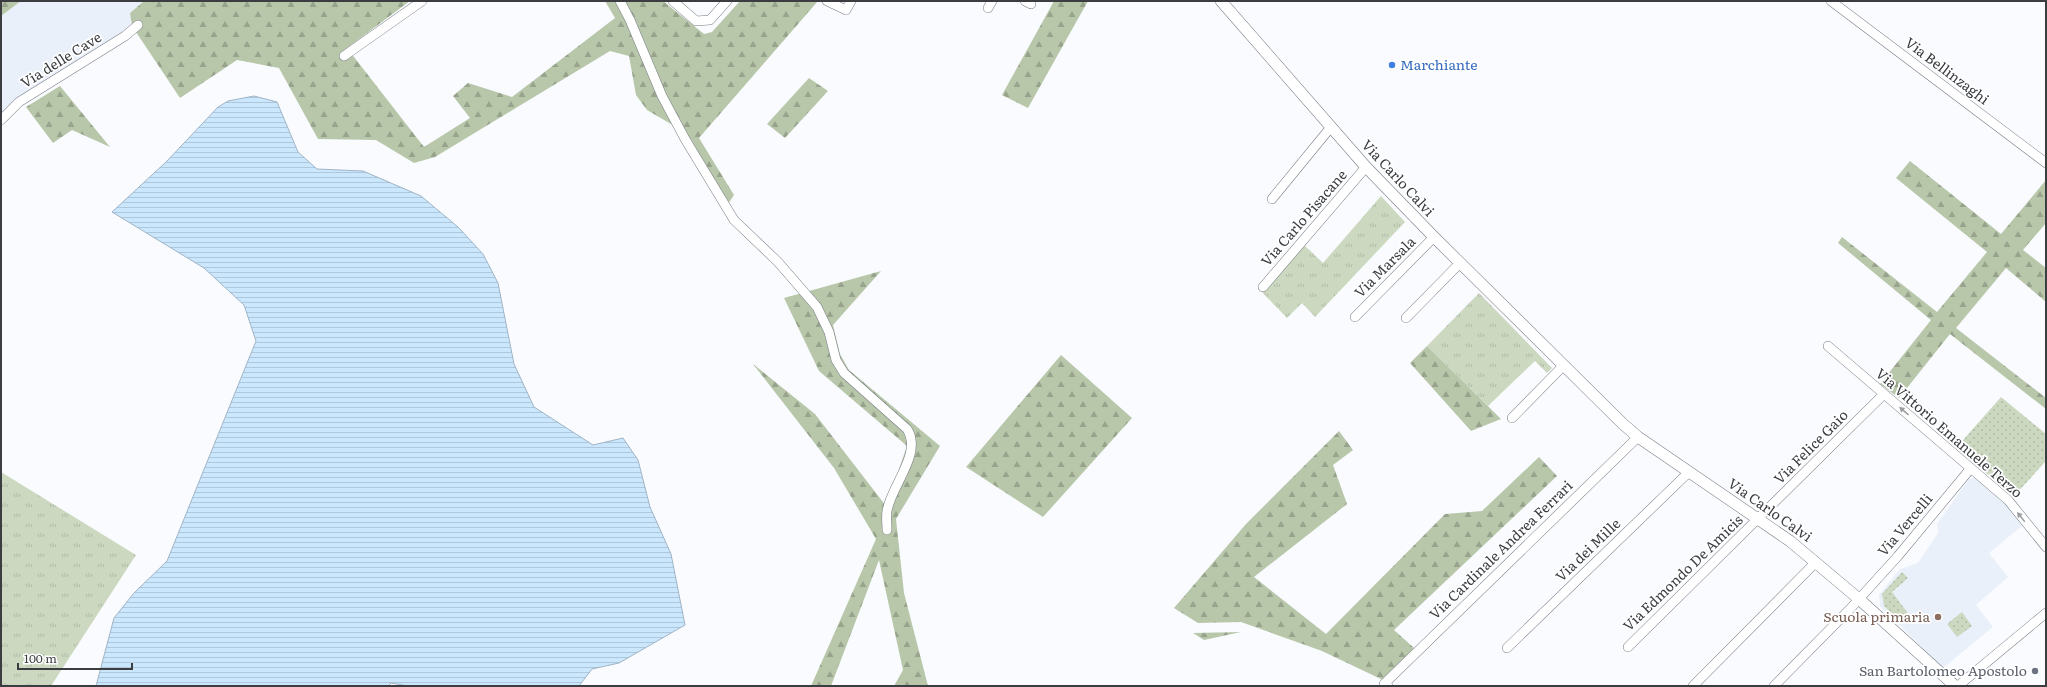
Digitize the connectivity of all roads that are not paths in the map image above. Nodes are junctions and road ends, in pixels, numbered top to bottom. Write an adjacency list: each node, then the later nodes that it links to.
1 (422, 1): 10 (street)
2 (620, 1): 29 (street)
3 (673, 1): 4 (street)
4 (727, 1)
5 (827, 1): 6 (street)
6 (851, 1)
7 (1221, 1): 12 (street, Via Carlo Calvi)
8 (1831, 1): 13 (street, Via Bellinzaghi)
9 (138, 25): 11 (street, Via delle Cave)
10 (344, 56)
11 (1, 120)
12 (1331, 127): 14 (street, Via Carlo Calvi); 15 (street)
13 (2046, 163)
14 (1366, 167): 16 (street, Via Carlo Calvi); 18 (street, Via Carlo Pisacane)
15 (1272, 199)
16 (1434, 237): 17 (street, Via Carlo Calvi); 19 (street, Via Marsala)
17 (1460, 262): 20 (street); 22 (street, Via Carlo Calvi)
18 (1263, 287)
19 (1355, 317)
20 (1406, 318)
21 (1828, 346): 23 (street, Via Vittorio Emanuele Terzo)
22 (1563, 366): 24 (street); 25 (street, Via Carlo Calvi)
23 (1884, 394): 26 (street, Via Vittorio Emanuele Terzo, one-way to 23); 28 (street, Via Felice Gaio)
24 (1512, 418)
25 (1638, 437): 27 (street, Via Carlo Calvi); 36 (street, Via Cardinale Andrea Ferrari)
26 (1971, 468): 30 (street, Via Vittorio Emanuele Terzo, one-way to 26); 32 (street, Via Vercelli)
27 (1689, 472): 28 (street, Via Carlo Calvi); 35 (street, Via dei Mille)
28 (1758, 519): 31 (street, Via Carlo Calvi); 34 (street, Via Edmondo De Amicis)
29 (887, 530)
30 (2046, 547)
31 (1816, 562): 32 (street, Via Carlo Calvi); 37 (street)
32 (1859, 599): 38 (street, Via Vercelli); 39 (street, Via Carlo Calvi)
33 (2046, 613): 39 (street)
34 (1628, 647)
35 (1507, 648)
36 (1386, 685)
37 (1693, 686)
38 (1774, 686)
39 (1956, 686)

